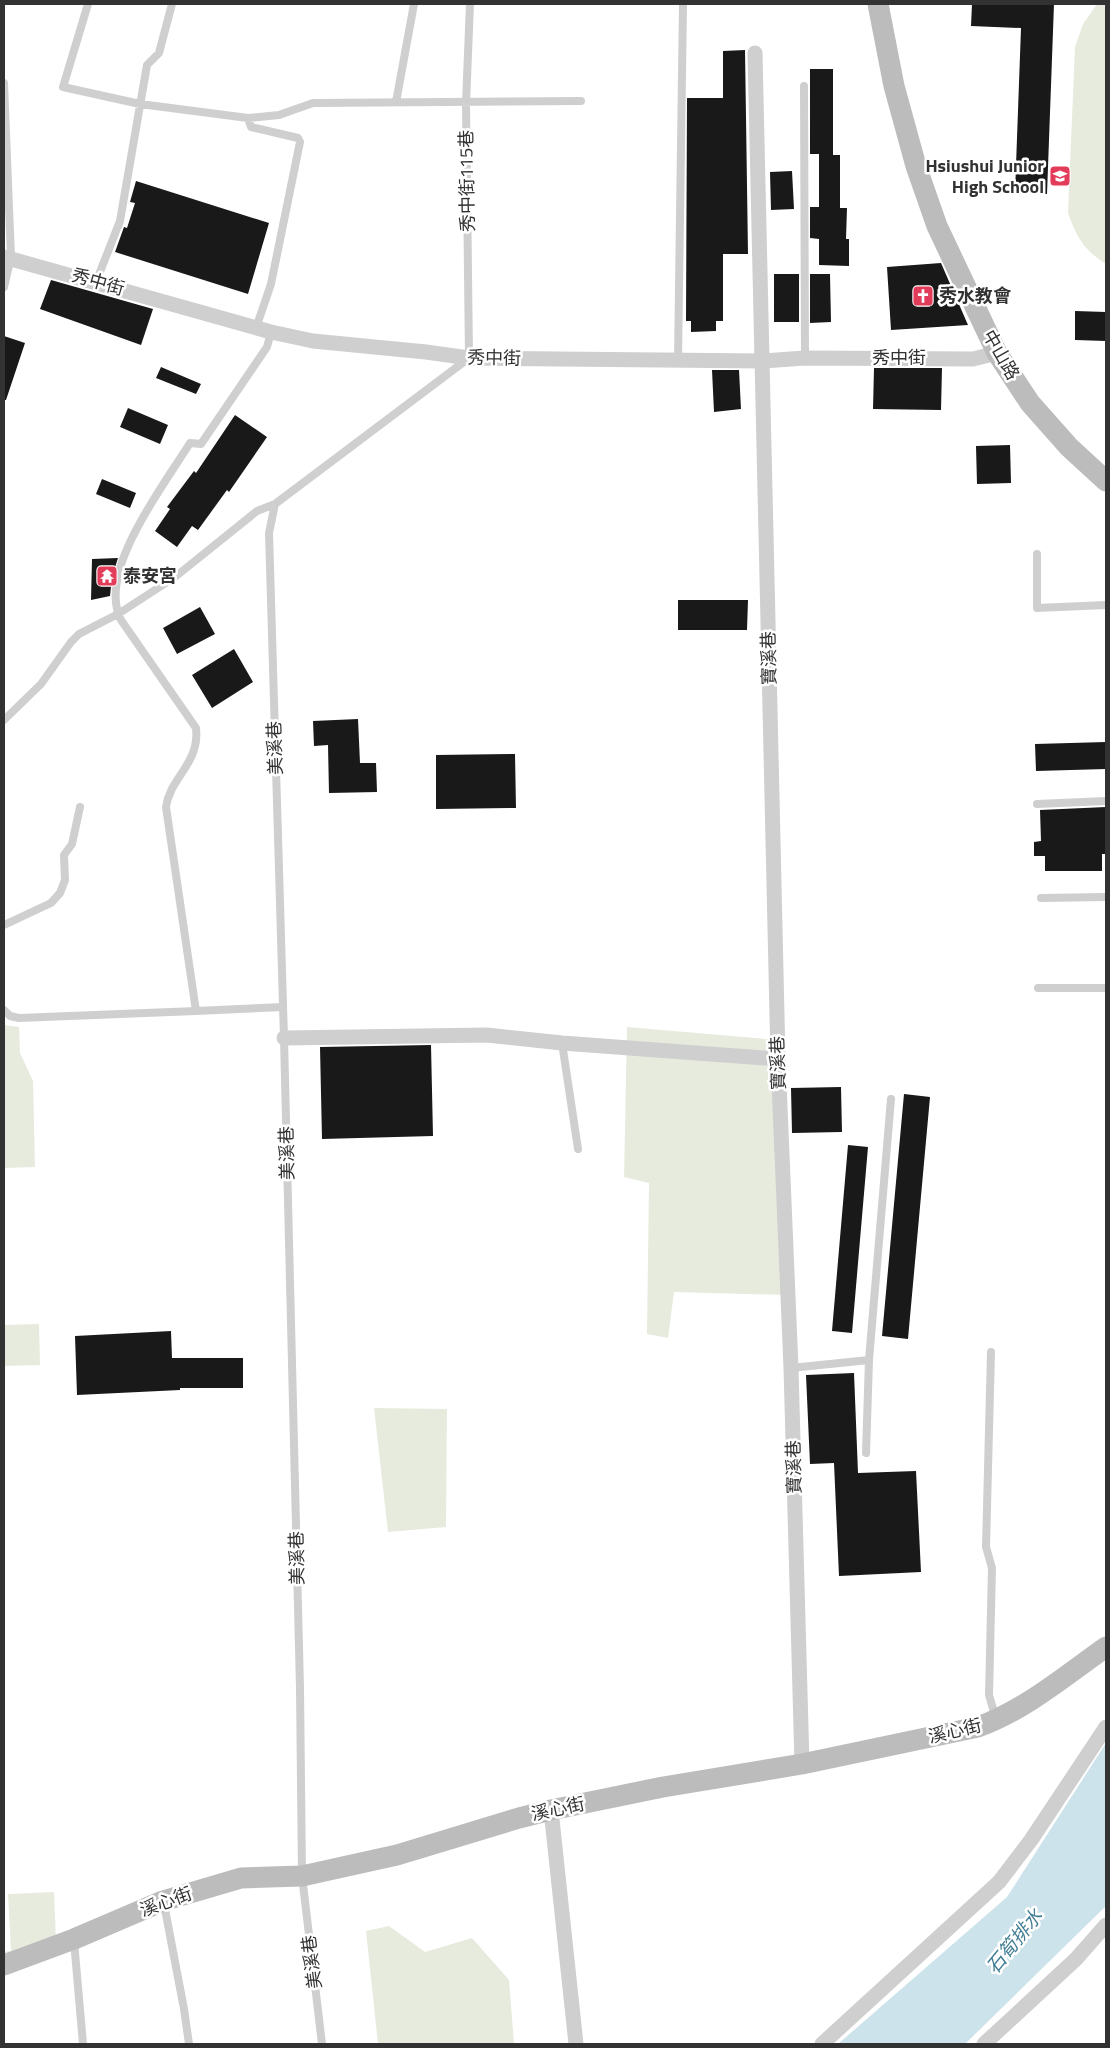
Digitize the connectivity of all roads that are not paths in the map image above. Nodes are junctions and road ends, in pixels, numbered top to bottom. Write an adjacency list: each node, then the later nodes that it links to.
1 (88, 4): 13 (lane)
2 (172, 4): 13 (lane)
3 (414, 4): 10 (lane)
4 (470, 4): 12 (lane, 秀中街115巷)
5 (683, 4): 22 (lane)
6 (878, 4): 19 (street, 中山路)
7 (755, 53): 23 (street, 寶溪巷)
8 (4, 83): 15 (lane)
9 (804, 86): 21 (lane)
10 (396, 102): 12 (lane); 14 (lane)
11 (581, 102): 12 (lane)
12 (466, 103): 20 (lane, 秀中街115巷)
13 (140, 104): 14 (lane); 16 (lane)
14 (248, 118): 18 (lane)
15 (7, 257): 16 (street, 秀中街); 17 (lane)
16 (96, 282): 18 (street, 秀中街)
17 (4, 287)
18 (264, 330): 20 (street, 秀中街); 28 (lane)
19 (997, 352): 21 (street, 秀中街); 24 (street, 中山路)
20 (469, 358): 22 (street, 秀中街); 25 (lane)
21 (805, 358): 23 (street, 秀中街)
22 (678, 359): 23 (street, 秀中街)
23 (763, 361): 43 (street, 寶溪巷)
24 (1106, 481)
25 (275, 504): 28 (lane); 38 (lane, 美溪巷)
26 (1037, 554): 27 (lane)
27 (1106, 605)
28 (118, 614): 29 (lane); 40 (lane)
29 (4, 720)
30 (1106, 801): 31 (lane)
31 (1037, 804)
32 (80, 807): 35 (lane)
33 (1106, 897): 34 (lane)
34 (1041, 898)
35 (4, 925)
36 (1038, 988): 37 (lane)
37 (1106, 988)
38 (283, 1007): 40 (lane); 41 (lane, 美溪巷)
39 (4, 1010): 40 (lane)
40 (196, 1011)
41 (284, 1038): 42 (street); 55 (lane, 美溪巷)
42 (562, 1043): 43 (street); 45 (lane)
43 (778, 1059): 48 (street, 寶溪巷)
44 (891, 1099): 47 (lane)
45 (578, 1149)
46 (990, 1352): 51 (lane)
47 (869, 1360): 48 (lane); 49 (lane)
48 (791, 1368): 53 (street, 寶溪巷)
49 (866, 1453)
50 (1106, 1648): 51 (street, 溪心街)
51 (996, 1720): 53 (street, 溪心街)
52 (1106, 1727): 64 (street)
53 (802, 1764): 54 (street, 溪心街)
54 (551, 1810): 55 (street, 溪心街); 63 (street)
55 (302, 1876): 56 (street, 溪心街); 62 (lane, 美溪巷)
56 (163, 1901): 58 (street, 溪心街); 61 (lane)
57 (1106, 1925): 65 (street)
58 (74, 1940): 59 (street, 溪心街); 60 (lane)
59 (4, 1965)
60 (83, 2044)
61 (189, 2044)
62 (322, 2044)
63 (576, 2044)
64 (822, 2044)
65 (984, 2044)

